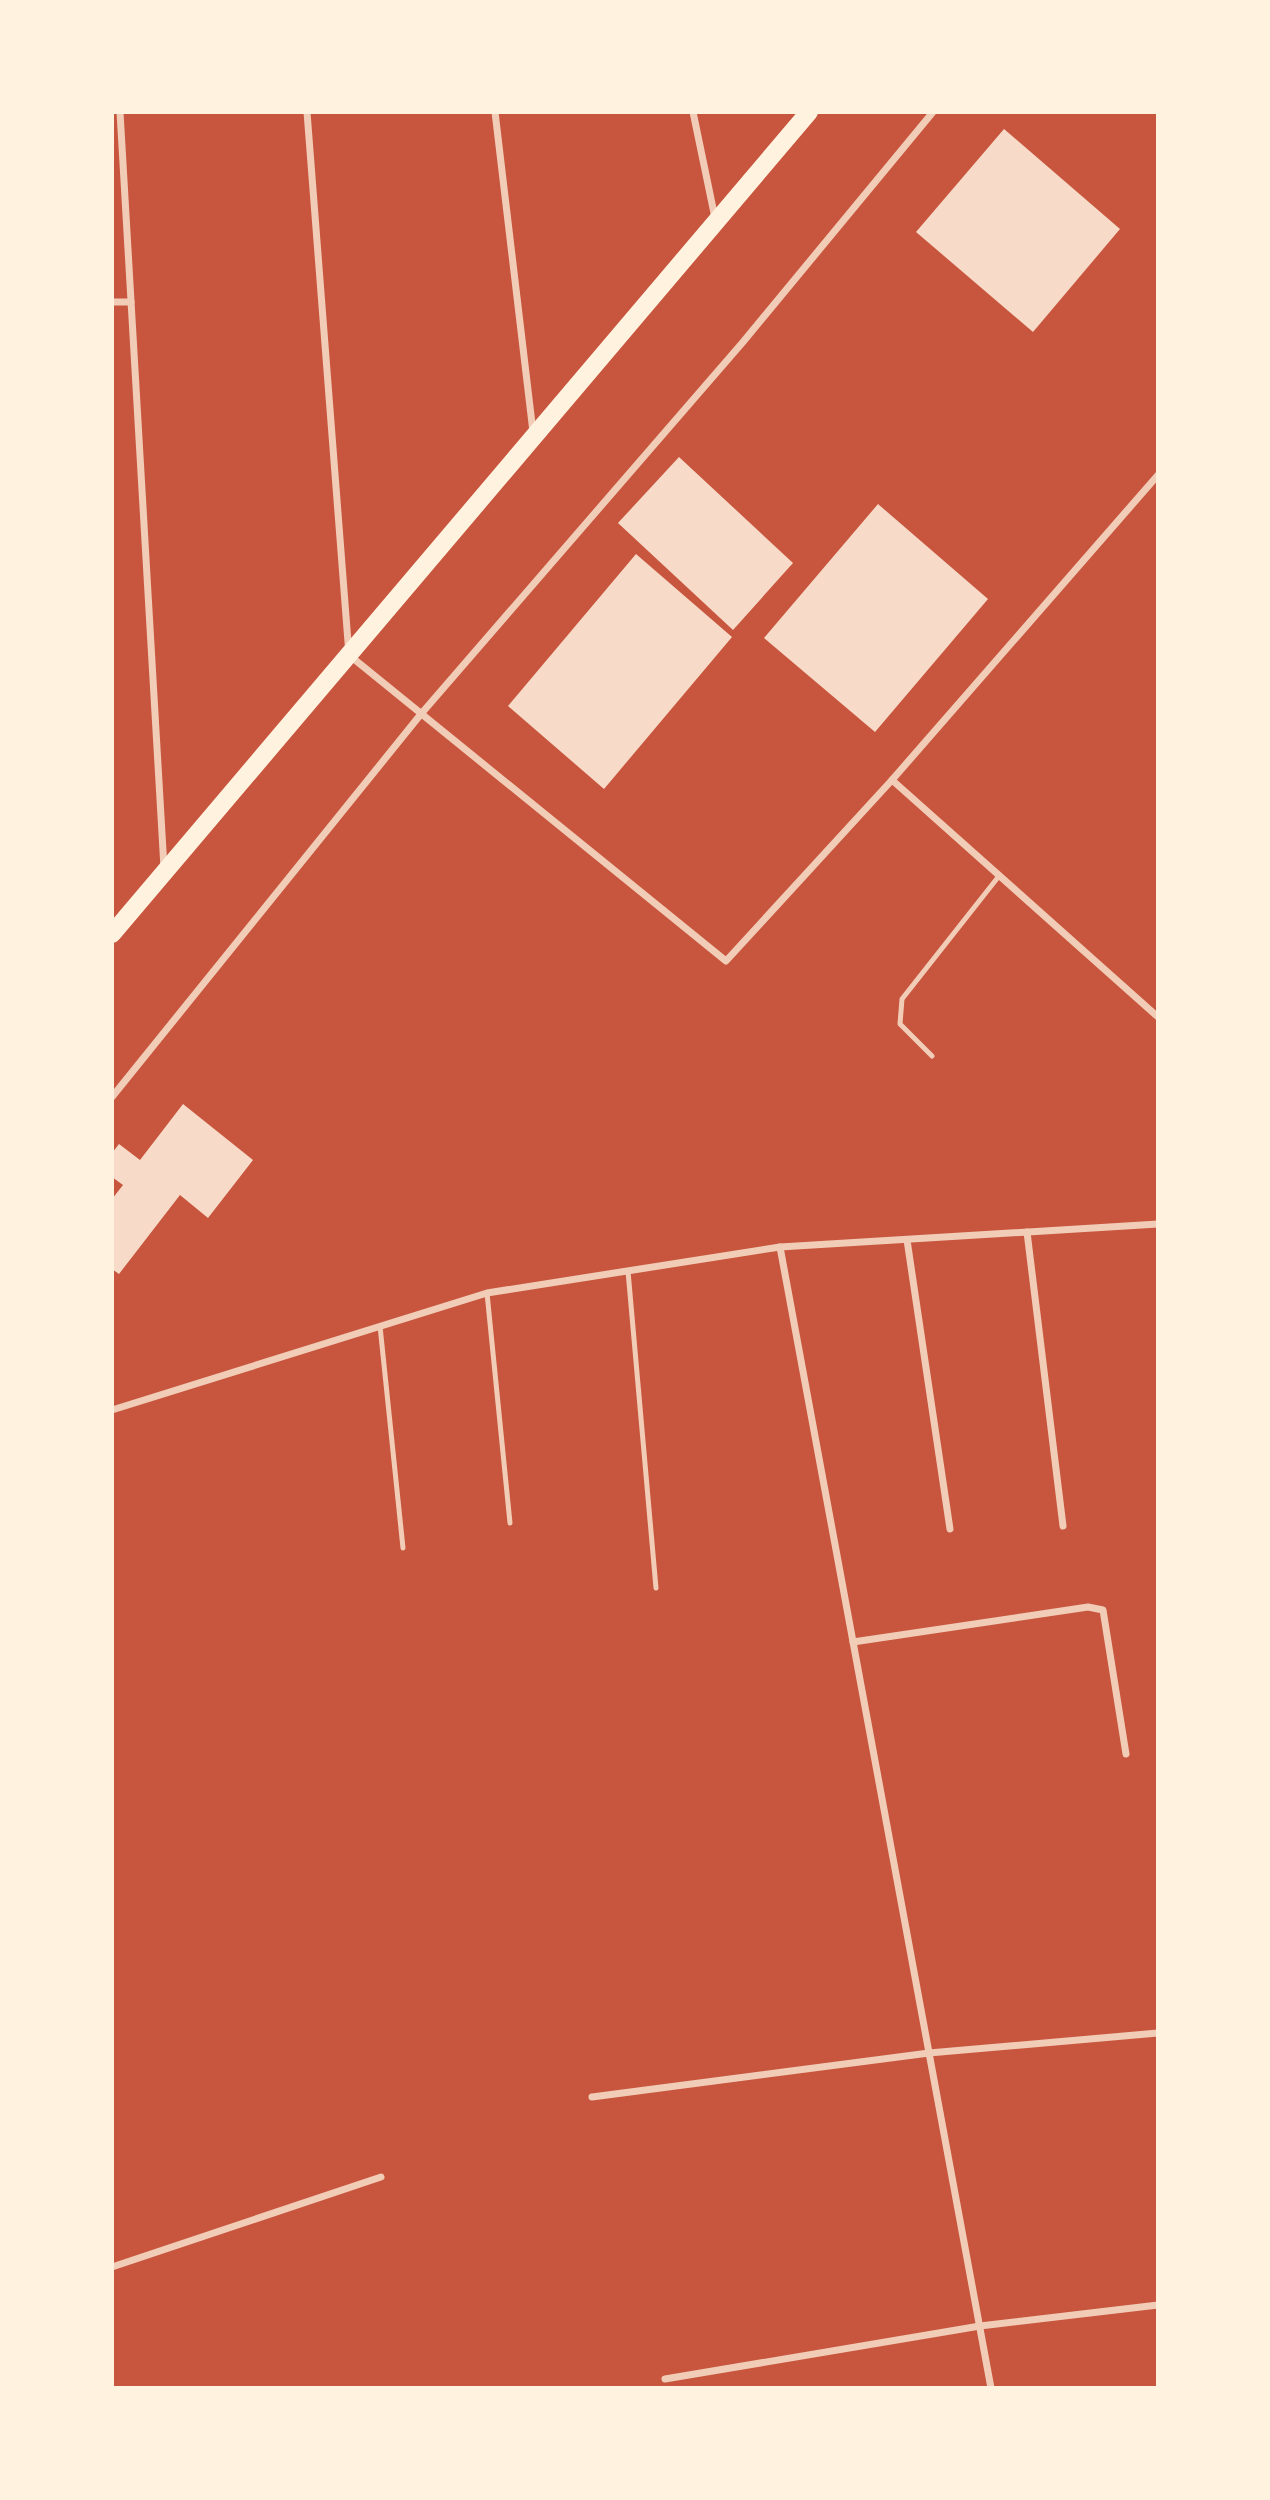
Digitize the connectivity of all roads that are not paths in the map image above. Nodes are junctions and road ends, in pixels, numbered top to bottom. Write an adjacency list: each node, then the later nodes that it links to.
1 (120, 112): 9 (street)
2 (307, 112): 12 (street)
3 (495, 112): 10 (street)
4 (693, 112): 7 (street)
5 (809, 112): 7 (main road)
6 (933, 112): 13 (street)
7 (715, 222): 10 (main road)
8 (112, 302): 9 (street)
9 (131, 302): 15 (street)
10 (534, 437): 12 (main road)
11 (1158, 475): 14 (street)
12 (349, 656): 13 (street); 15 (main road)
13 (421, 714): 14 (street); 20 (street)
14 (892, 780): 16 (street)
15 (164, 872): 17 (main road)
16 (999, 876): 18 (street); 19 (lane)
17 (112, 934)
18 (1158, 1017)
19 (932, 1056)
20 (112, 1097)
21 (1158, 1224): 22 (street)
22 (1027, 1232): 23 (street); 30 (street)
23 (907, 1240): 24 (street); 31 (street)
24 (780, 1247): 25 (street); 34 (street)
25 (628, 1271): 26 (street); 33 (lane)
26 (487, 1293): 27 (street); 29 (lane)
27 (380, 1326): 28 (street); 32 (lane)
28 (112, 1410)
29 (510, 1524)
30 (1063, 1526)
31 (950, 1529)
32 (403, 1548)
33 (656, 1588)
34 (853, 1642): 35 (street); 37 (street)
35 (1126, 1754)
36 (1158, 2033): 37 (street)
37 (929, 2053): 38 (street); 42 (street)
38 (592, 2097)
39 (381, 2177): 40 (street)
40 (112, 2267)
41 (1158, 2305): 42 (street)
42 (980, 2326): 43 (street); 44 (street)
43 (665, 2379)
44 (991, 2388)

